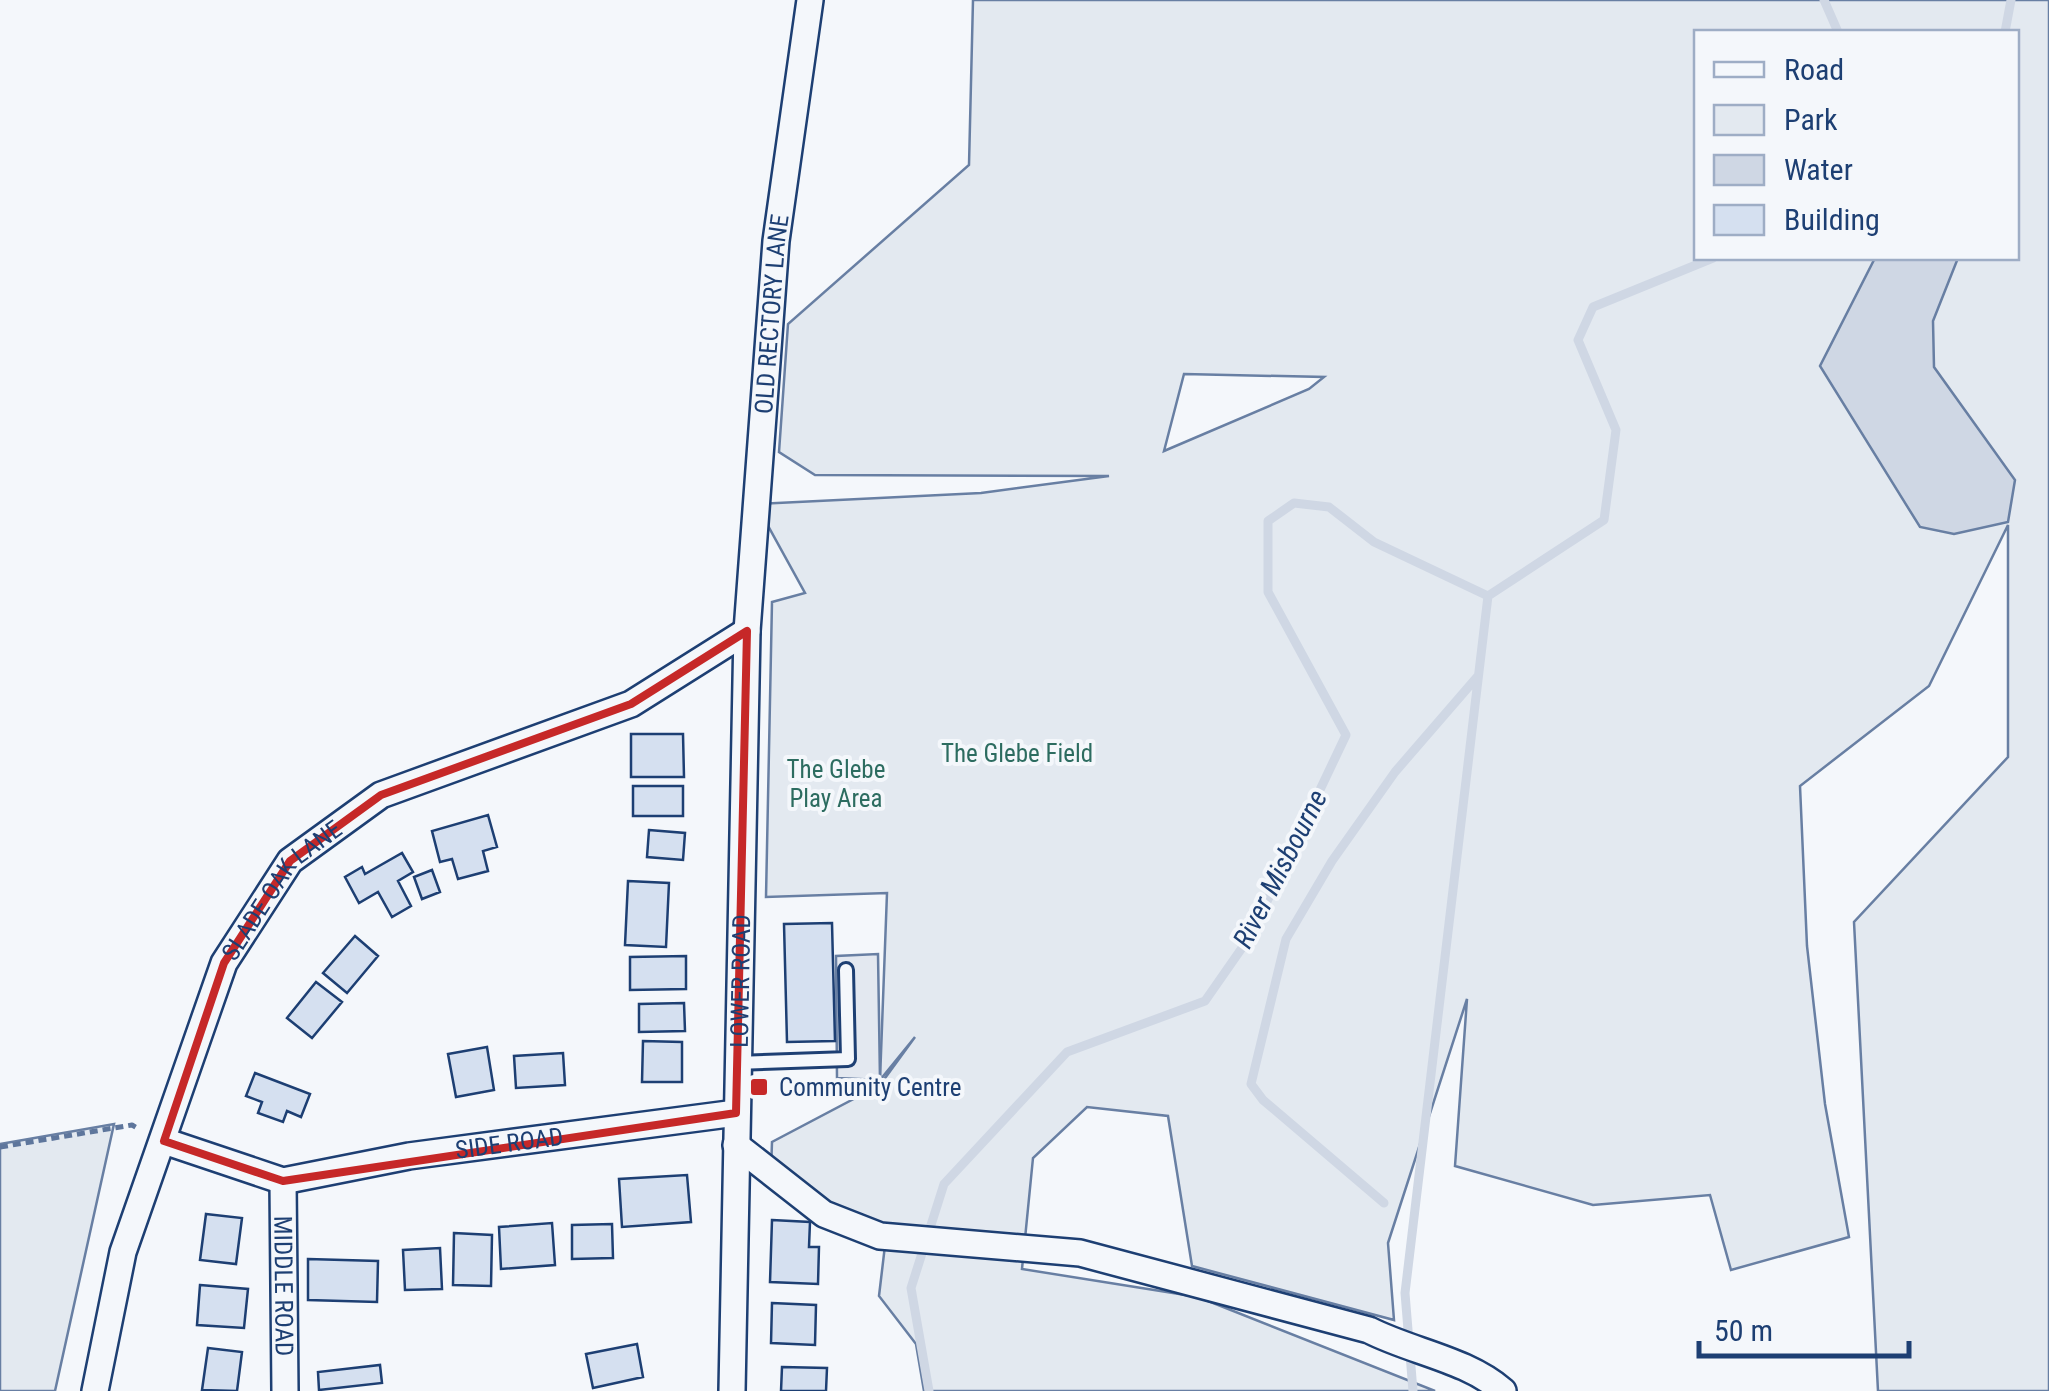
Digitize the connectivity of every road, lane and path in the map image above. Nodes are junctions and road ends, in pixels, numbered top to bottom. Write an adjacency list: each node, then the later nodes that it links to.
1 (810, 0): 2 (street, OLD RECTORY LANE)
2 (747, 631): 4 (street, LOWER ROAD); 6 (street, SLADE OAK LANE)
3 (846, 970): 4 (lane)
4 (736, 1063): 5 (street, LOWER ROAD)
5 (736, 1112): 7 (street, LOWER ROAD); 9 (street, SIDE ROAD)
6 (164, 1142): 8 (path); 9 (street); 10 (street, SLADE OAK LANE)
7 (736, 1146): 12 (street, LOWER ROAD); 13 (street)
8 (0, 1148)
9 (283, 1180): 11 (street, MIDDLE ROAD)
10 (95, 1391)
11 (286, 1391)
12 (732, 1391)
13 (1502, 1391)

